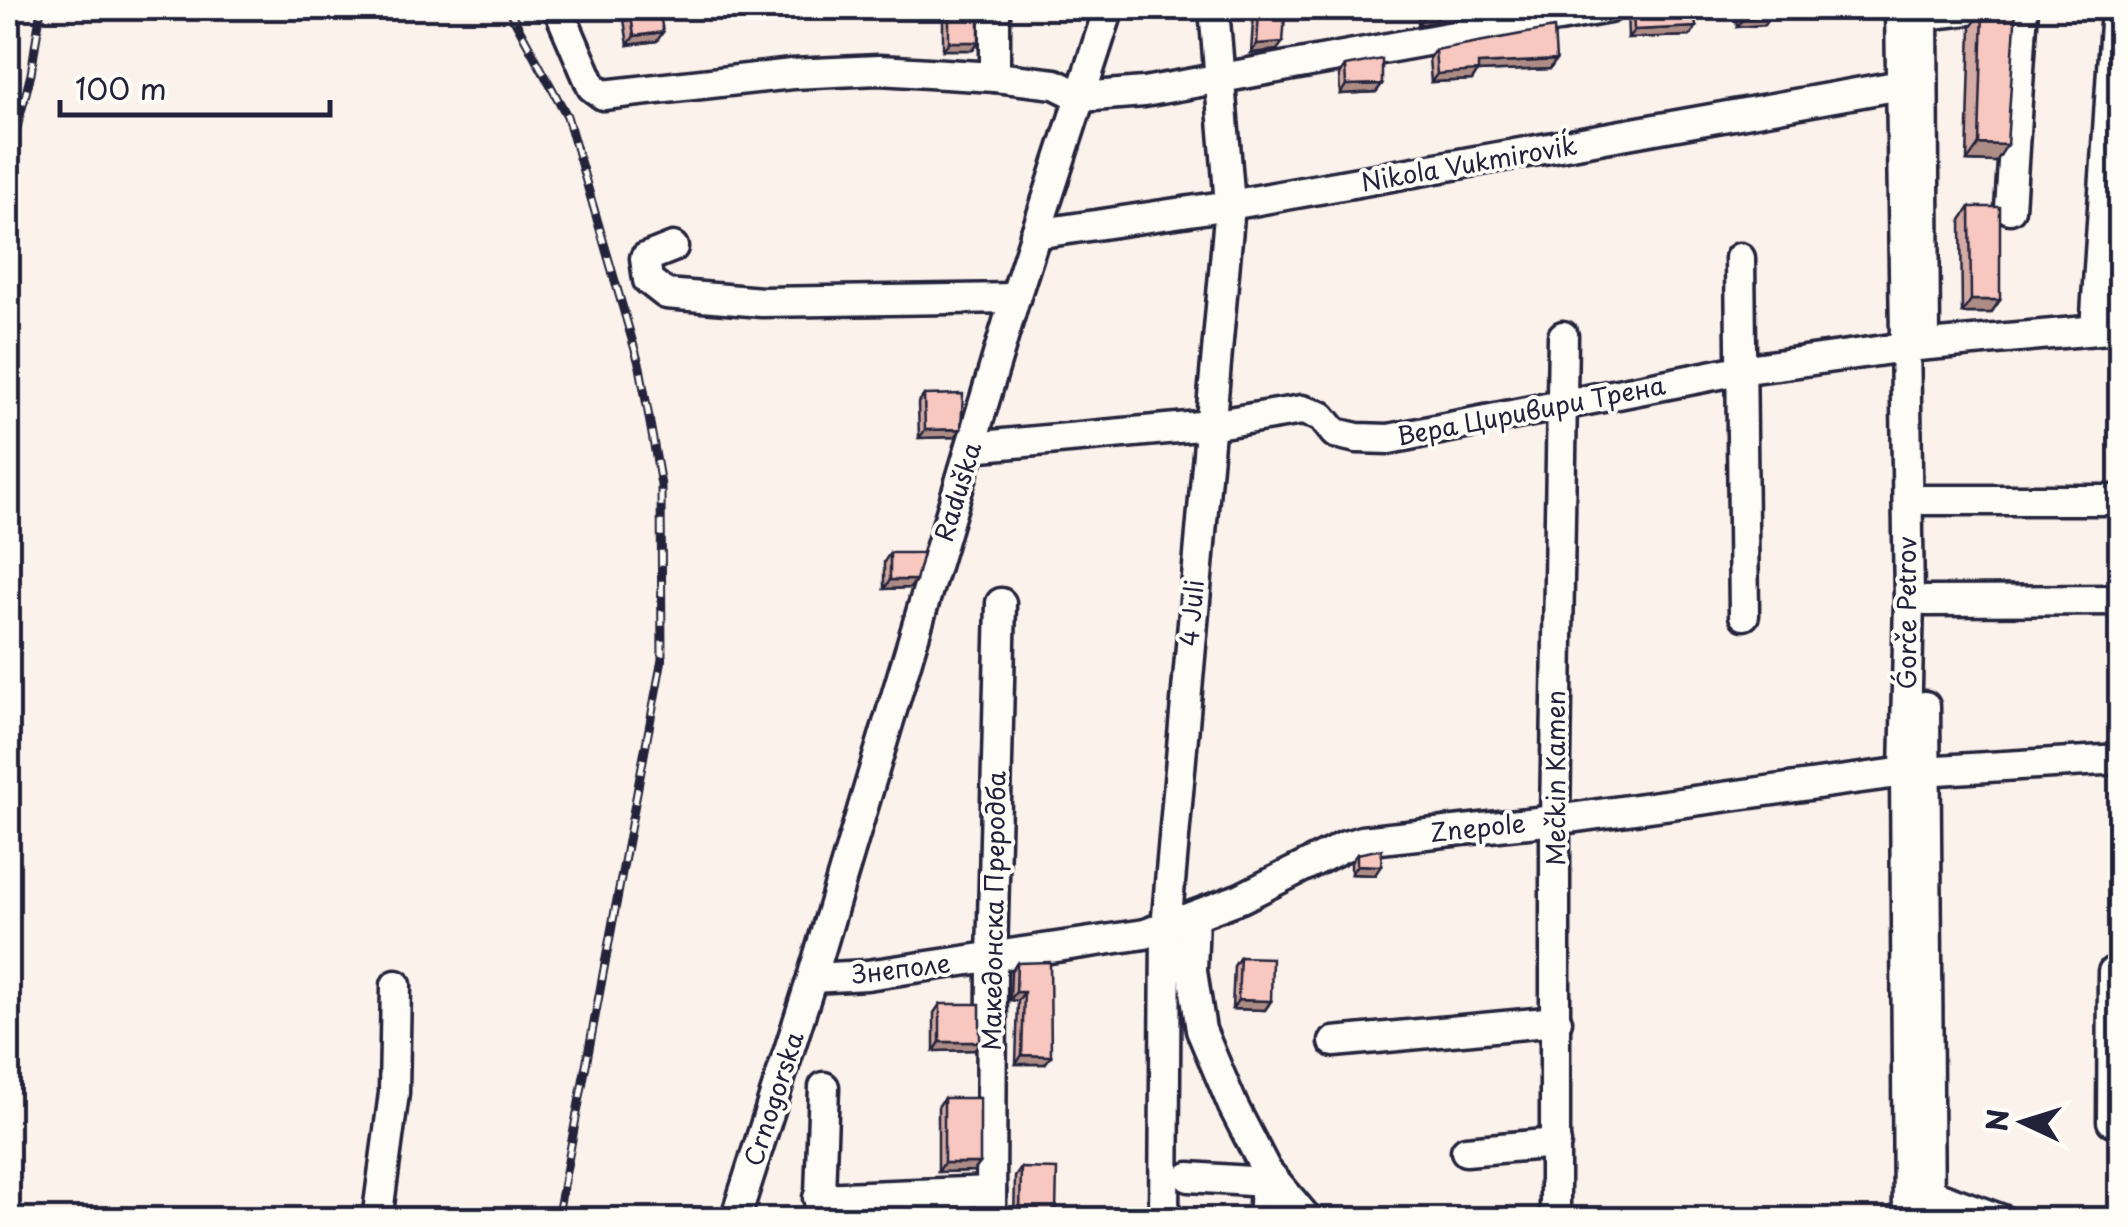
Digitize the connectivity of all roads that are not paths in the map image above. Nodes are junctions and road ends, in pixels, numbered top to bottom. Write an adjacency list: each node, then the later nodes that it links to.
1 (558, 8): 10 (street)
2 (995, 8): 10 (street)
3 (1109, 8): 13 (street, Raduška)
4 (1214, 8): 11 (street, 4 Juli)
5 (1609, 8): 11 (street)
6 (1986, 8): 9 (street)
7 (2023, 8): 15 (street)
8 (2116, 8): 20 (street)
9 (1915, 10): 12 (street, Ǵorče Petrov); 22 (street, Ǵorče Petrov)
10 (995, 77): 13 (street)
11 (1219, 80): 13 (street); 14 (street, 4 Juli)
12 (1901, 86): 14 (street, Nikola Vukmiroviḱ); 22 (street, Ǵorče Petrov)
13 (1081, 96): 16 (street, Raduška)
14 (1230, 205): 16 (street, Nikola Vukmiroviḱ); 25 (street, 4 Juli)
15 (2010, 209)
16 (1035, 234): 19 (street, Raduška)
17 (673, 248): 19 (street)
18 (1740, 258): 23 (street)
19 (1015, 298): 26 (street, Raduška)
20 (2108, 329): 22 (street, Вера Циривири Трена)
21 (1562, 336): 24 (street, Mečkin Kamen)
22 (1915, 347): 23 (street, Вера Циривири Трена); 27 (street, Ǵorče Petrov); 34 (street, Ǵorče Petrov)
23 (1740, 370): 24 (street, Вера Циривири Трена); 32 (street)
24 (1561, 406): 25 (street, Вера Циривири Трена); 35 (street, Mečkin Kamen)
25 (1210, 425): 26 (street, Вера Циривири Трена); 37 (street, 4 Juli)
26 (971, 447): 40 (street, Raduška)
27 (1924, 500): 28 (street); 30 (street, Ǵorče Petrov)
28 (2120, 500)
29 (2120, 600): 30 (street)
30 (1926, 601): 34 (street, Ǵorče Petrov)
31 (1001, 603): 38 (street, Македонска Преродба)
32 (1744, 615)
33 (2120, 759): 34 (street, Znepole)
34 (1915, 772): 35 (street, Znepole); 51 (street, Ǵorče Petrov); 59 (street, Ǵorče Petrov)
35 (1555, 820): 36 (street, Znepole); 42 (street, Mečkin Kamen)
36 (1194, 916): 37 (street, Znepole); 48 (street)
37 (1166, 928): 38 (street, Знеполе); 55 (street, 4 Juli)
38 (992, 958): 40 (street, Знеполе); 50 (street, Македонска Преродба)
39 (2120, 972): 45 (street)
40 (812, 978): 54 (street, Crnogorska)
41 (396, 985): 53 (street)
42 (1557, 1021): 43 (street); 46 (street, Mečkin Kamen)
43 (1334, 1042)
44 (824, 1087): 52 (street)
45 (2112, 1121)
46 (1556, 1143): 47 (street); 58 (street, Mečkin Kamen)
47 (1466, 1151)
48 (1266, 1176): 49 (street); 56 (street); 57 (street)
49 (1189, 1178)
50 (991, 1205): 52 (street)
51 (1929, 1206): 60 (street)
52 (818, 1209)
53 (377, 1220)
54 (735, 1220)
55 (1163, 1220)
56 (1264, 1220)
57 (1308, 1220)
58 (1555, 1220)
59 (1908, 1220)
60 (2002, 1220)

